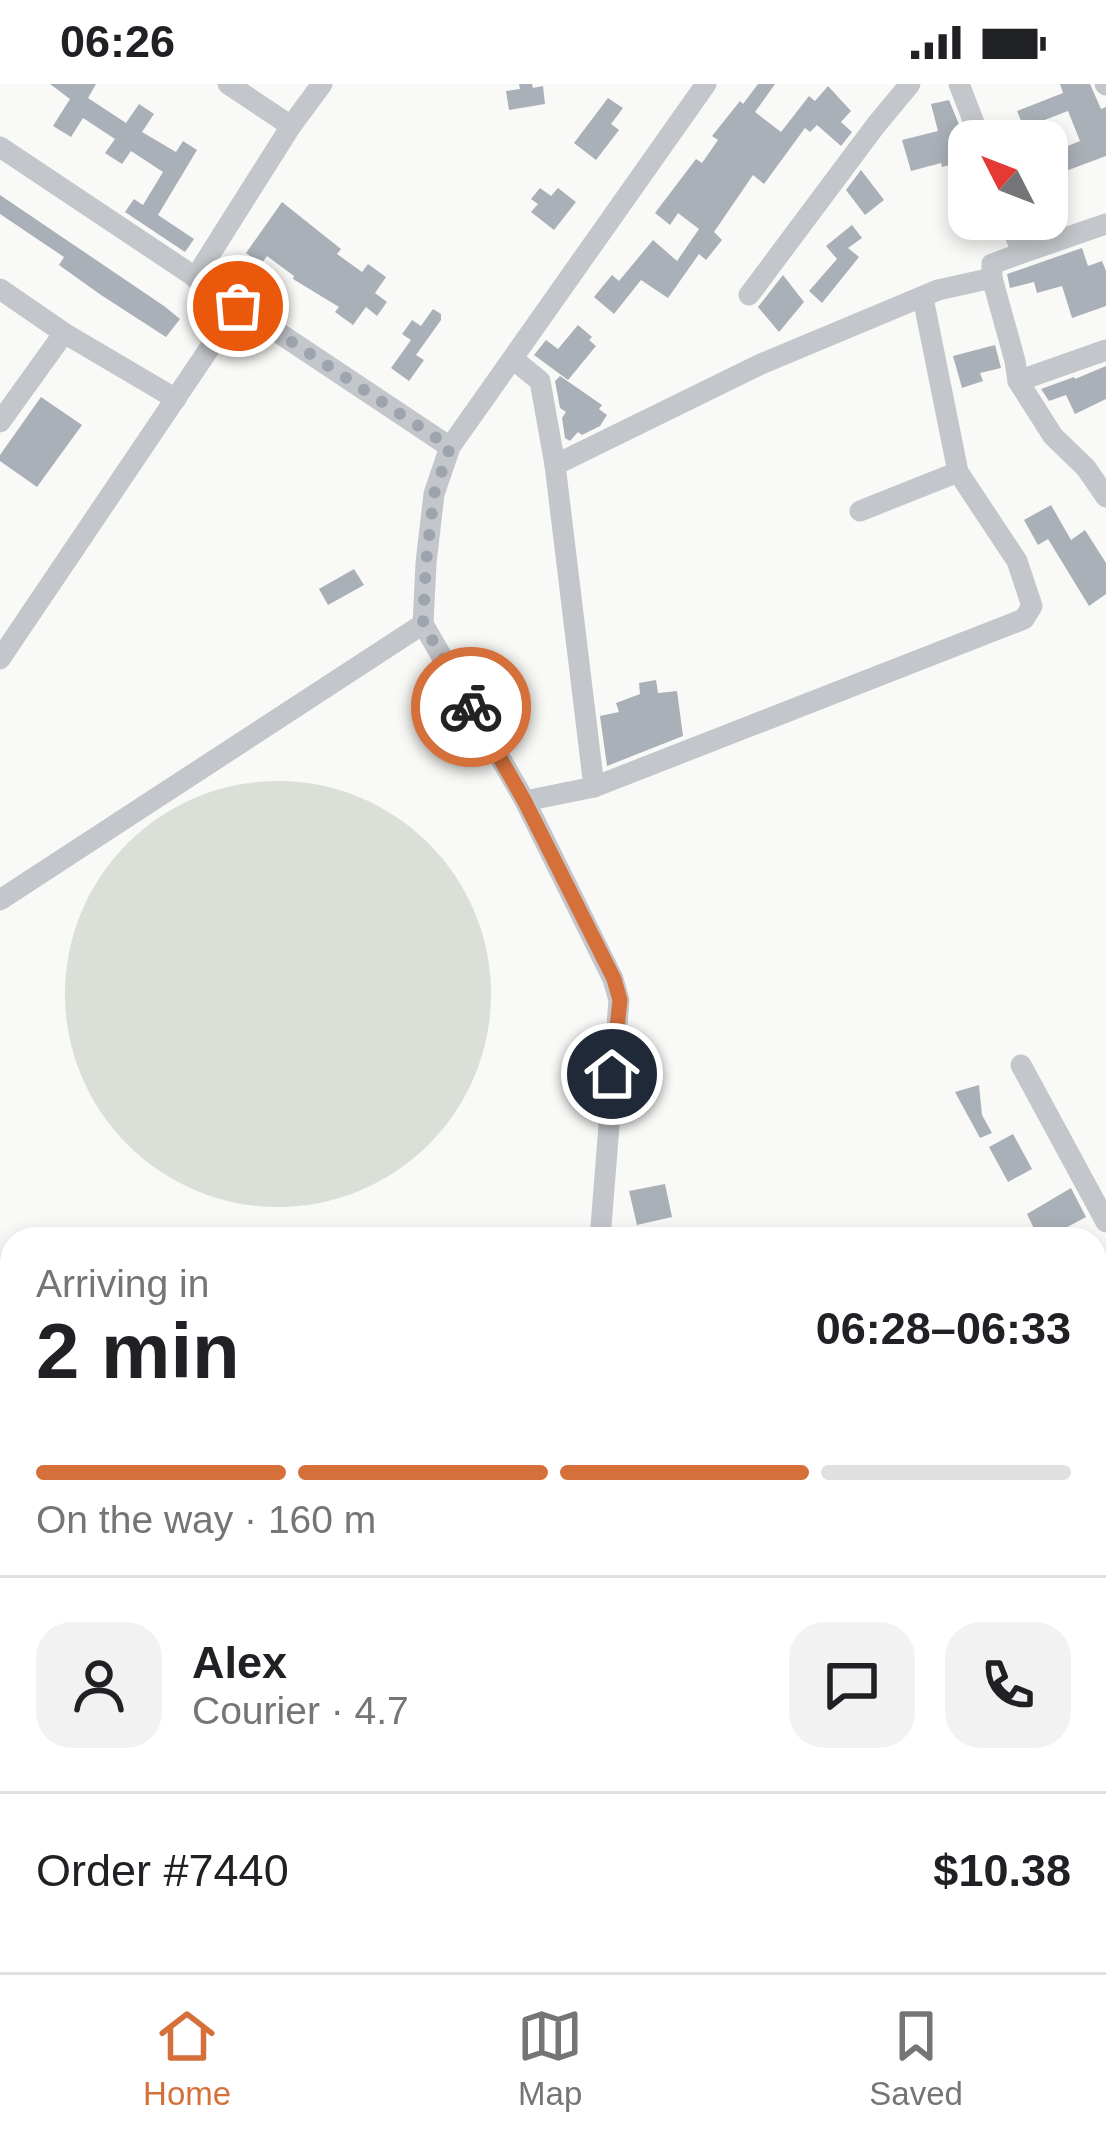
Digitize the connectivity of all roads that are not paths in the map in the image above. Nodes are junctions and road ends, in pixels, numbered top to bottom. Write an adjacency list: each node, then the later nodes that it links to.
1 (228, 84): 7 (street)
2 (322, 84): 7 (street)
3 (706, 84): 20 (street)
4 (910, 84): 15 (street)
5 (959, 84): 6 (street)
6 (973, 120)
7 (291, 127): 12 (street)
8 (0, 147): 12 (street)
9 (1106, 224): 11 (street)
10 (1017, 240): 11 (street)
11 (1022, 253): 13 (street)
12 (195, 278): 17 (street)
13 (992, 278): 16 (street); 21 (street)
14 (0, 289): 18 (street)
15 (749, 295)
16 (923, 298): 25 (street); 26 (street)
17 (238, 306): 22 (street); 24 (street)
18 (64, 332): 22 (street); 23 (street)
19 (1106, 350): 21 (street)
20 (513, 359): 24 (street); 25 (street)
21 (1018, 381): 27 (street)
22 (176, 400): 30 (street)
23 (0, 422)
24 (450, 447): 29 (street)
25 (555, 465): 31 (street)
26 (958, 472): 28 (street); 31 (street)
27 (1106, 497)
28 (860, 511)
29 (423, 624): 32 (street); 33 (street)
30 (0, 658)
31 (594, 788): 32 (street)
32 (525, 802): 36 (street)
33 (0, 900)
34 (1021, 1065): 35 (street)
35 (1106, 1222)
36 (601, 1227)

